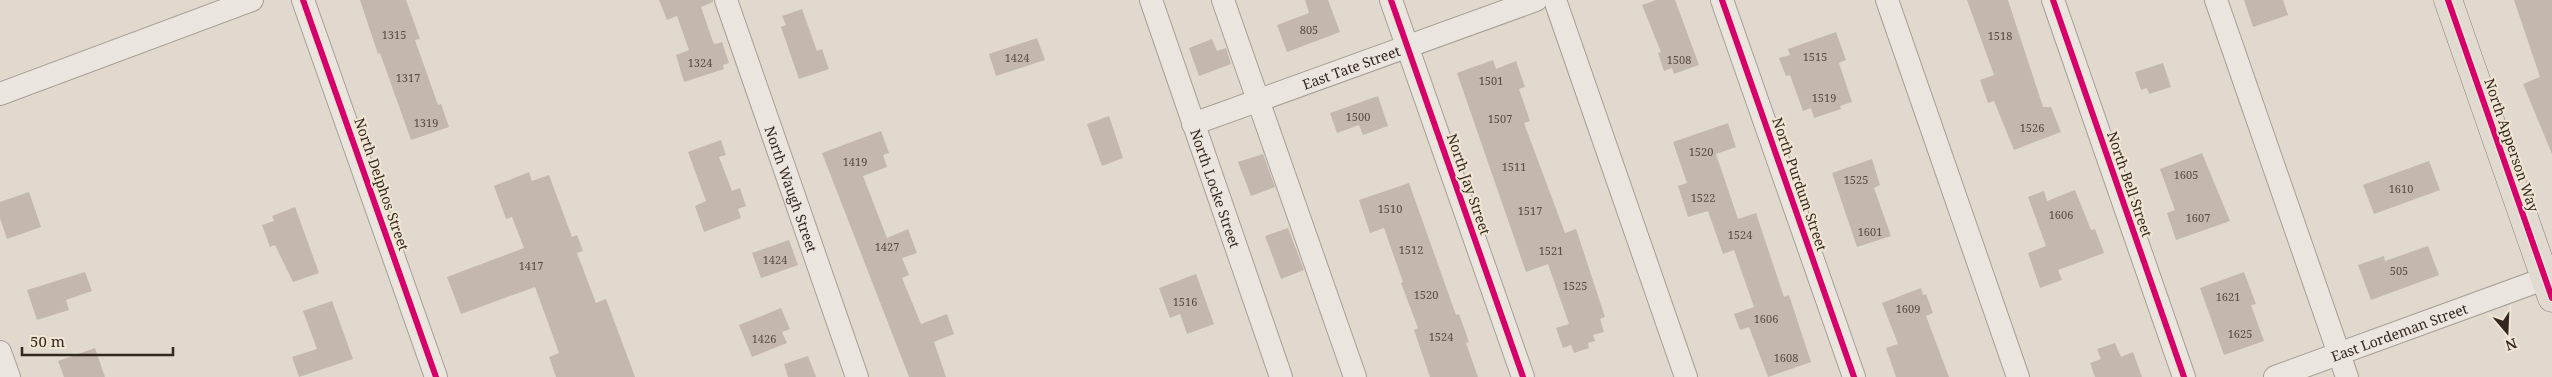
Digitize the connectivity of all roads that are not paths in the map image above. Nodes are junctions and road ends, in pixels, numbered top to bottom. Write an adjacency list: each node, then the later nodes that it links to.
1 (252, 0): 15 (street)
2 (303, 0): 22 (street, North Delphos Street)
3 (726, 0): 23 (street, North Waugh Street)
4 (1151, 0): 17 (street, North Locke Street)
5 (1223, 0): 16 (street)
6 (1391, 0): 14 (street, North Jay Street)
7 (1536, 0): 14 (street, East Tate Street)
8 (1555, 0): 27 (street)
9 (1722, 0): 28 (street, North Purdum Street)
10 (1887, 0): 29 (street)
11 (2052, 0): 30 (street, North Bell Street)
12 (2216, 0): 20 (street)
13 (2448, 0): 18 (main road, North Apperson Way)
14 (1407, 47): 16 (street, East Tate Street); 26 (street, North Jay Street)
15 (0, 94)
16 (1259, 100): 17 (street, East Tate Street); 25 (street)
17 (1194, 124): 24 (street, North Locke Street)
18 (2550, 284): 20 (street, East Lordeman Street)
19 (0, 352): 21 (street)
20 (2339, 354): 31 (street, East Lordeman Street); 32 (street)
21 (9, 377)
22 (436, 377)
23 (856, 377)
24 (1281, 377)
25 (1355, 377)
26 (1523, 377)
27 (1686, 377)
28 (1854, 377)
29 (2018, 377)
30 (2184, 377)
31 (2275, 377)
32 (2347, 377)

